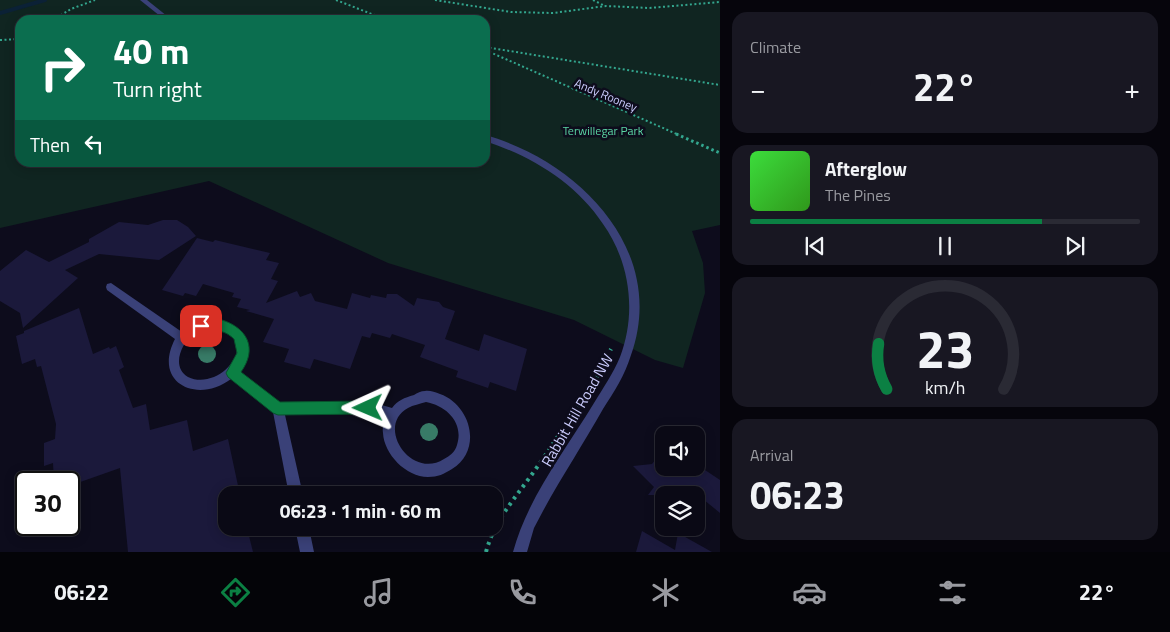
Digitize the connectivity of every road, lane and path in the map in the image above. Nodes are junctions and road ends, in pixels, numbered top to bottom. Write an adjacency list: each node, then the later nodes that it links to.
1 (95, 0): 9 (path)
2 (142, 0): 10 (street)
3 (336, 0): 11 (path)
4 (435, 0): 8 (path)
5 (593, 0): 8 (path)
6 (604, 0): 8 (path)
7 (720, 2): 8 (path)
8 (606, 6)
9 (60, 15)
10 (162, 15)
11 (374, 15)
12 (15, 39): 13 (path)
13 (0, 40)
14 (490, 48): 16 (path)
15 (490, 52): 18 (path, Andy Rooney)
16 (720, 84)
17 (490, 140): 29 (street, Rabbit Hill Road NW)
18 (720, 154)
19 (111, 287): 20 (street)
20 (182, 338): 22 (street); 22 (street)
21 (614, 343): 28 (path)
22 (232, 373): 23 (street)
23 (278, 409): 24 (street); 25 (street)
24 (393, 414): 24 (street)
25 (294, 486)
26 (304, 536): 27 (street)
27 (307, 552)
28 (486, 552)
29 (520, 552)

